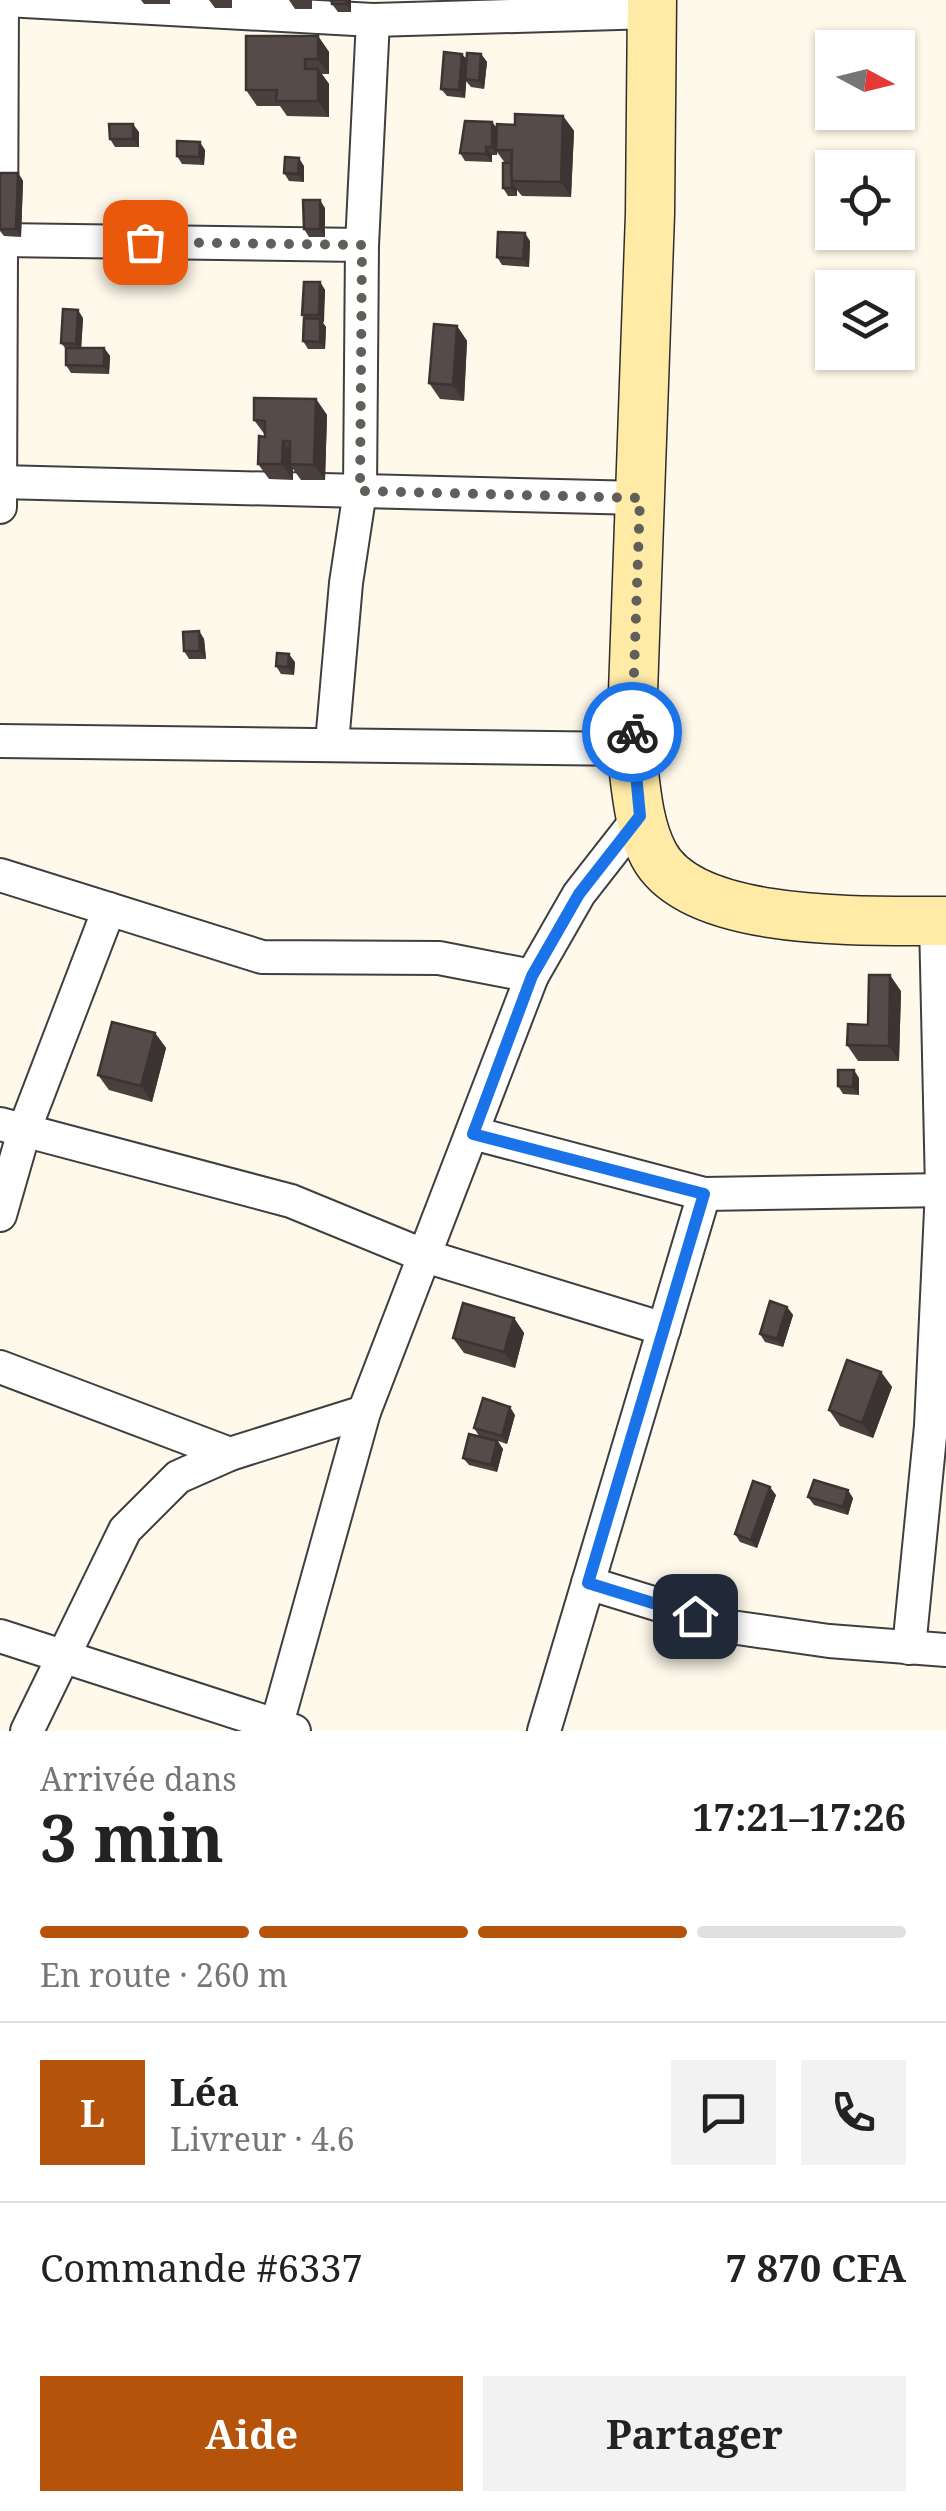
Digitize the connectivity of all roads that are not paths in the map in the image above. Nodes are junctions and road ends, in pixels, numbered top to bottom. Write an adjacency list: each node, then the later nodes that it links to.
1 (4, 0): 3 (street); 4 (street)
2 (652, 6): 3 (street); 8 (street)
3 (374, 20): 5 (street)
4 (1, 240): 5 (street); 6 (street)
5 (362, 245): 7 (street)
6 (1, 490): 7 (street)
7 (360, 491): 8 (street); 10 (street)
8 (640, 498): 11 (street)
9 (0, 741): 10 (street)
10 (332, 744): 11 (street)
11 (631, 749): 12 (street)
12 (640, 816): 15 (street); 16 (street)
13 (0, 874): 14 (street)
14 (109, 909): 16 (street); 17 (street)
15 (941, 921): 19 (street)
16 (532, 976): 18 (street)
17 (12, 1126): 21 (street); 22 (street)
18 (473, 1134): 20 (street); 22 (street)
19 (944, 1190): 20 (street); 26 (street)
20 (704, 1194): 23 (street)
21 (0, 1215)
22 (426, 1256): 23 (street); 25 (street)
23 (664, 1329): 28 (street)
24 (0, 1368): 27 (street)
25 (364, 1412): 27 (street); 33 (street)
26 (939, 1426): 30 (street)
27 (230, 1454): 32 (street)
28 (588, 1583): 30 (street); 35 (street)
29 (0, 1636): 32 (street)
30 (908, 1648): 31 (street)
31 (946, 1650)
32 (62, 1658): 33 (street); 34 (street)
33 (282, 1729)
34 (28, 1731)
35 (544, 1731)

